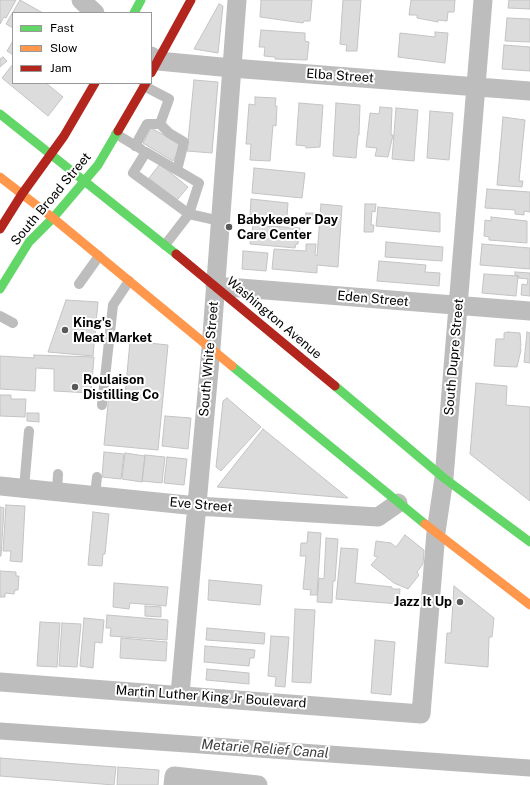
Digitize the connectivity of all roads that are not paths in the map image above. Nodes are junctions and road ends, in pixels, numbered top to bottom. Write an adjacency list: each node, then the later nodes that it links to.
1 (81, 0): 6 (street)
2 (142, 0): 7 (street)
3 (191, 0): 8 (street)
4 (237, 0): 9 (street, South White Street)
5 (483, 0): 12 (street, South Dupre Street)
6 (94, 12)
7 (135, 12)
8 (153, 63): 9 (street, Elba Street)
9 (232, 68): 12 (street, Elba Street); 26 (street, South White Street)
10 (94, 84): 18 (street, South Broad Street)
11 (145, 84): 15 (lane); 16 (street, South Broad Street)
12 (475, 86): 13 (street, Elba Street); 34 (street, South Dupre Street)
13 (530, 91)
14 (0, 114): 18 (street, Washington Avenue)
15 (160, 124): 17 (lane); 20 (lane)
16 (116, 134): 17 (lane); 22 (street, South Broad Street)
17 (135, 146): 19 (lane)
18 (51, 154): 22 (street, Washington Avenue); 23 (street, South Broad Street)
19 (153, 154): 20 (lane); 24 (lane)
20 (177, 170): 24 (lane)
21 (0, 177): 23 (street)
22 (85, 180): 25 (street, South Broad Street); 28 (street, Washington Avenue)
23 (22, 194): 25 (street); 27 (street, South Broad Street)
24 (189, 214): 26 (lane); 28 (lane)
25 (53, 218): 29 (street); 33 (street, South Broad Street)
26 (220, 221): 32 (street, South White Street)
27 (0, 228)
28 (165, 245): 32 (street, Washington Avenue)
29 (99, 256): 30 (street); 31 (lane)
30 (129, 281): 38 (street); 39 (lane)
31 (79, 284)
32 (216, 286): 34 (street, Eden Street); 38 (street, South White Street); 41 (street, Washington Avenue)
33 (0, 289)
34 (458, 306): 35 (street, Eden Street); 41 (street, South Dupre Street)
35 (530, 312)
36 (0, 316): 37 (lane)
37 (13, 323)
38 (211, 348): 44 (street); 45 (street, South White Street)
39 (102, 405)
40 (29, 430): 43 (lane)
41 (444, 478): 46 (street, South Dupre Street); 47 (street, Washington Avenue)
42 (0, 486): 43 (street, Eve Street)
43 (24, 488): 45 (street, Eve Street)
44 (398, 503): 45 (street, Eve Street); 46 (street)
45 (197, 506): 50 (street, South White Street)
46 (436, 532): 48 (street); 51 (street, South Dupre Street)
47 (529, 540)
48 (530, 605)
49 (0, 682): 50 (street, Martin Luther King Jr Boulevard)
50 (180, 694): 51 (street, Martin Luther King Jr Boulevard)
51 (421, 714)
52 (174, 781): 53 (street)
53 (258, 785)

